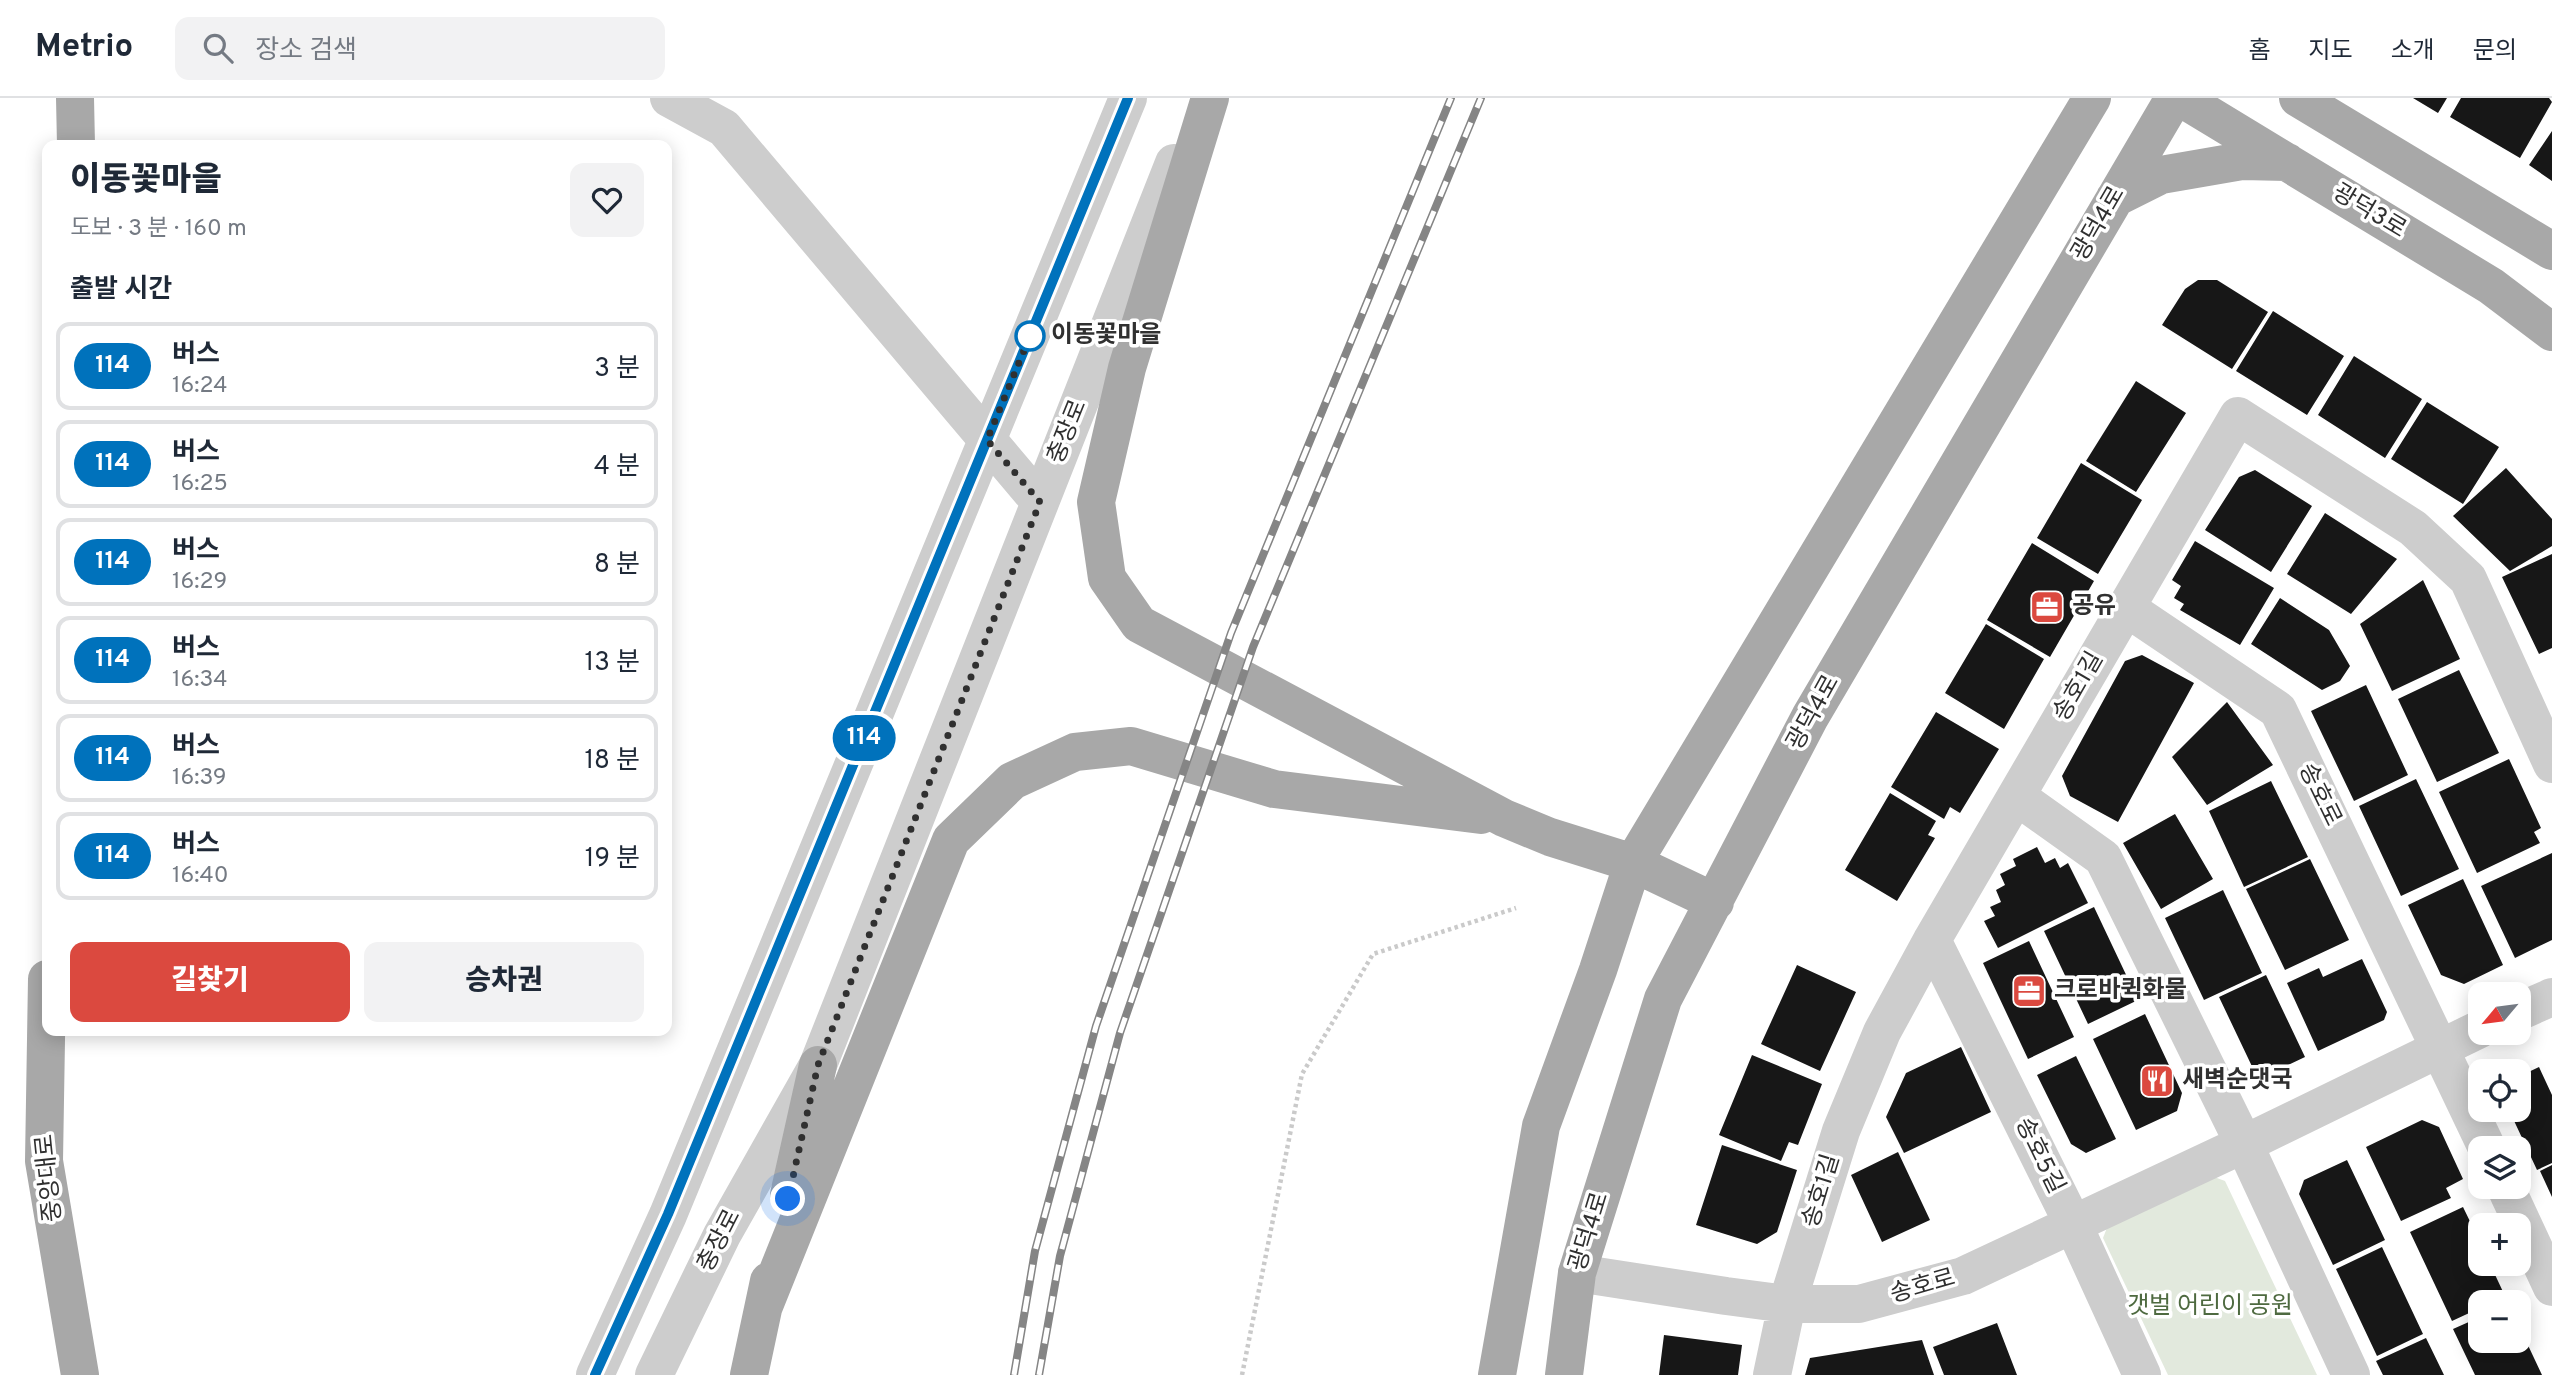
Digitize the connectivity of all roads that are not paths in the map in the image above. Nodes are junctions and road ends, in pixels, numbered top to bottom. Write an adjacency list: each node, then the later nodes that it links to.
1 (75, 98): 11 (main road)
2 (669, 98): 16 (street)
3 (1128, 98): 16 (street)
4 (1200, 98): 17 (street, 충장로)
5 (1210, 98): 21 (main road)
6 (2092, 98): 22 (main road)
7 (2174, 98): 13 (main road, 광덕4로)
8 (2181, 98): 12 (main road, 광덕3로)
9 (2298, 98): 10 (main road)
10 (2330, 110): 14 (main road)
11 (76, 140)
12 (2287, 162): 13 (main road); 15 (main road, 광덕3로)
13 (2115, 198): 23 (main road, 광덕4로)
14 (2552, 251)
15 (2552, 332)
16 (987, 440): 17 (street); 40 (street)
17 (1040, 502): 30 (street, 충장로)
18 (2125, 607): 19 (street, 송호1길); 20 (street, 송호1길); 29 (street, 송호로)
19 (2552, 764)
20 (2016, 796): 24 (street, 송호1길); 32 (street)
21 (1504, 818): 22 (main road); 38 (main road)
22 (1633, 863): 23 (main road); 43 (main road)
23 (1715, 902): 35 (main road, 광덕4로)
24 (1932, 940): 34 (street, 송호5길); 37 (street, 송호1길)
25 (2552, 997): 26 (street)
26 (2531, 1006)
27 (2468, 1034): 29 (street, 송호로)
28 (46, 1036): 39 (main road, 중앙대로)
29 (2440, 1047): 31 (street, 송호로); 32 (street, 송호로)
30 (818, 1065): 38 (main road); 41 (street, 충장로)
31 (2481, 1136)
32 (2244, 1144): 34 (street, 송호로); 47 (street)
33 (2511, 1199): 36 (street)
34 (2073, 1224): 37 (street, 송호로); 46 (street, 송호5길)
35 (1577, 1273): 37 (street, 송호로); 44 (main road, 광덕4로)
36 (2552, 1287)
37 (1787, 1304): 45 (street, 송호1길)
38 (764, 1307): 42 (main road)
39 (80, 1375)
40 (595, 1375)
41 (654, 1375)
42 (749, 1375)
43 (1497, 1375)
44 (1564, 1375)
45 (1772, 1375)
46 (2142, 1375)
47 (2351, 1375)

